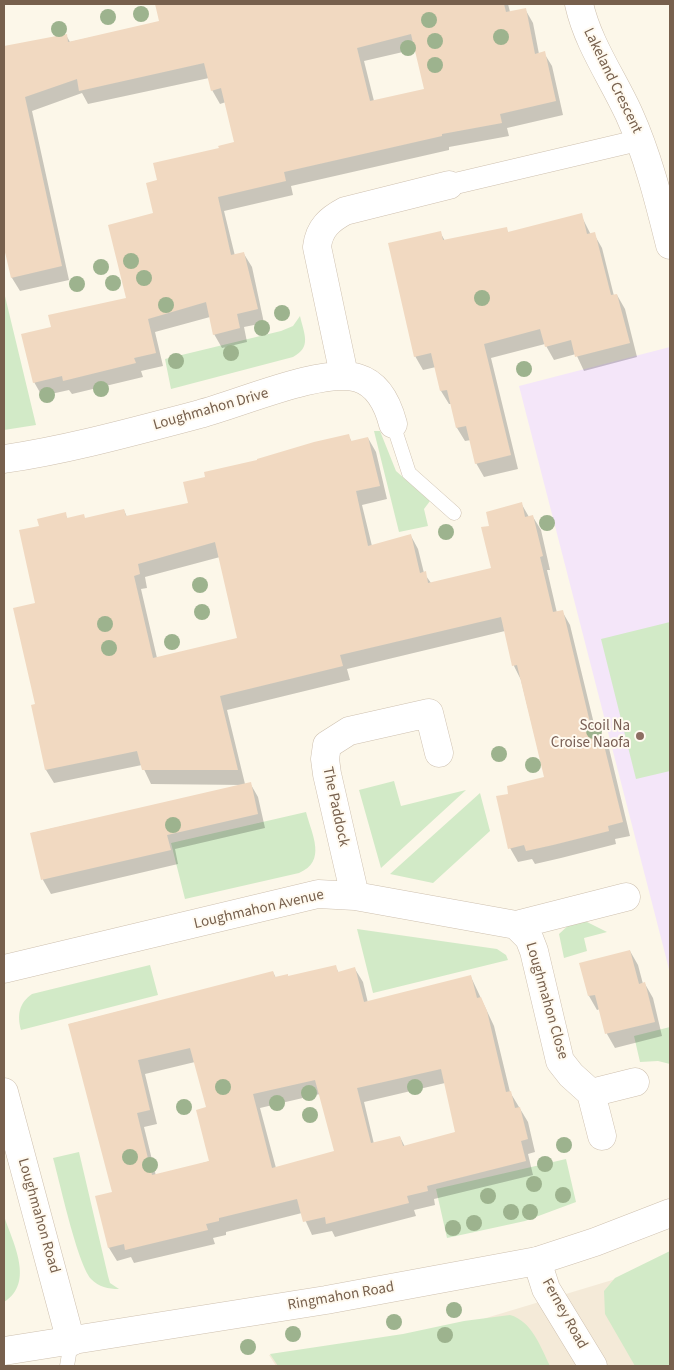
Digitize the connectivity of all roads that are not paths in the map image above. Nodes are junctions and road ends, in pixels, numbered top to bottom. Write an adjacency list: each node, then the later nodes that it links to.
1 (579, 4): 2 (street, Lakeland Crescent)
2 (640, 140): 3 (street); 4 (street, Lakeland Crescent)
3 (449, 186): 5 (street)
4 (669, 236)
5 (344, 375): 6 (street, Loughmahon Drive); 7 (street, Loughmahon Drive)
6 (393, 424): 8 (lane)
7 (4, 459)
8 (454, 513)
9 (439, 753): 10 (street, The Paddock)
10 (355, 896): 12 (street, Loughmahon Avenue); 13 (street, Loughmahon Avenue)
11 (626, 897): 12 (street, Loughmahon Close)
12 (516, 925): 16 (street, Loughmahon Close)
13 (4, 970)
14 (635, 1082): 16 (street)
15 (4, 1092): 21 (street, Loughmahon Road)
16 (592, 1093): 17 (street)
17 (602, 1136)
18 (670, 1213): 19 (street, Ringmahon Road)
19 (537, 1261): 21 (street, Ringmahon Road); 22 (street, Ferney Road)
20 (4, 1351): 21 (street, Ringmahon Road)
21 (69, 1354)
22 (593, 1366)

